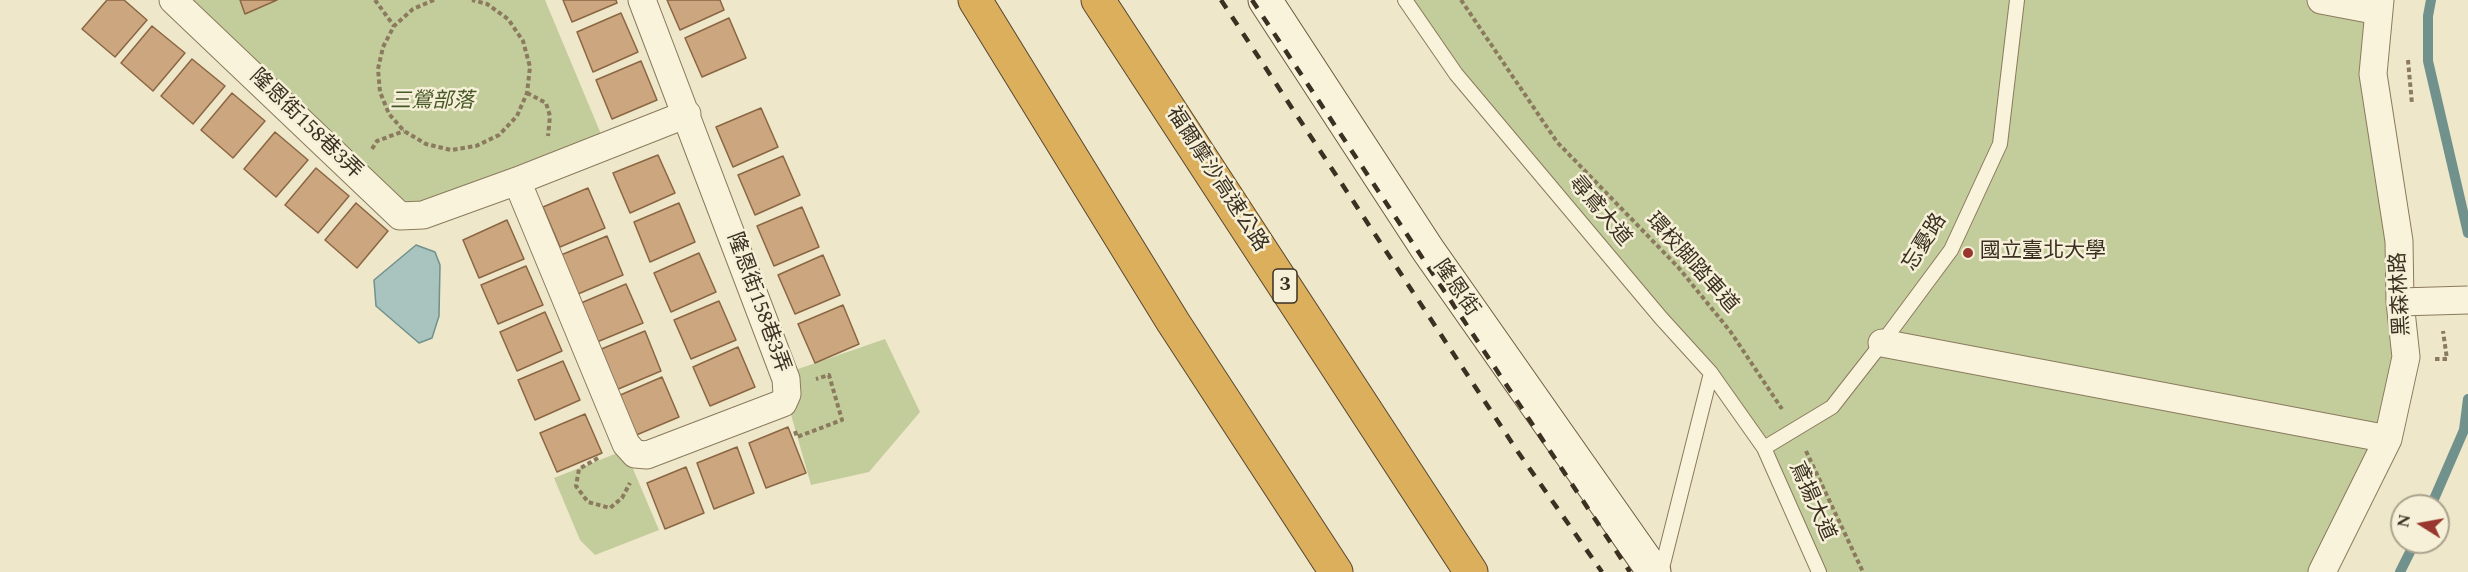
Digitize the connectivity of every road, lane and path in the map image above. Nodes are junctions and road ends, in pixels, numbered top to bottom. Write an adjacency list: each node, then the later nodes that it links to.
1 (173, 0): 18 (street, 隆恩街158巷3弄)
2 (375, 0): 14 (path)
3 (434, 0): 14 (path)
4 (472, 0): 15 (path)
5 (642, 0): 16 (street, 隆恩街158巷3弄)
6 (975, 0): 27 (highway)
7 (1098, 0): 28 (highway, 福爾摩沙高速公路 / 3)
8 (1265, 0): 29 (street, 隆恩街)
9 (1405, 0): 22 (lane, 尋鳶大道)
10 (1461, 0): 23 (path, 環校脚踏車道)
11 (2017, 0): 21 (lane, 忘憂路)
12 (2321, 0): 13 (street)
13 (2379, 5): 20 (street, 黑森林路)
14 (394, 26): 15 (path)
15 (527, 93): 17 (path)
16 (687, 114): 17 (street, 隆恩街158巷3弄); 26 (street, 隆恩街158巷3弄)
17 (561, 163): 18 (street, 隆恩街158巷3弄)
18 (517, 181): 26 (street)
19 (2468, 300): 20 (street, bridge)
20 (2400, 302): 24 (street, 黑森林路)
21 (1882, 344): 23 (lane, 忘憂路); 24 (street)
22 (1711, 373): 25 (lane, 尋鳶大道); 30 (lane)
23 (1796, 429): 25 (lane, 忘憂路); 32 (path, 環校脚踏車道)
24 (2388, 439): 33 (street, 黑森林路)
25 (1764, 448): 31 (lane, 鳶揚大道)
26 (636, 450): 26 (path)
27 (1336, 572)
28 (1471, 572)
29 (1654, 572)
30 (1661, 572)
31 (1819, 572)
32 (1863, 572)
33 (2322, 572)

